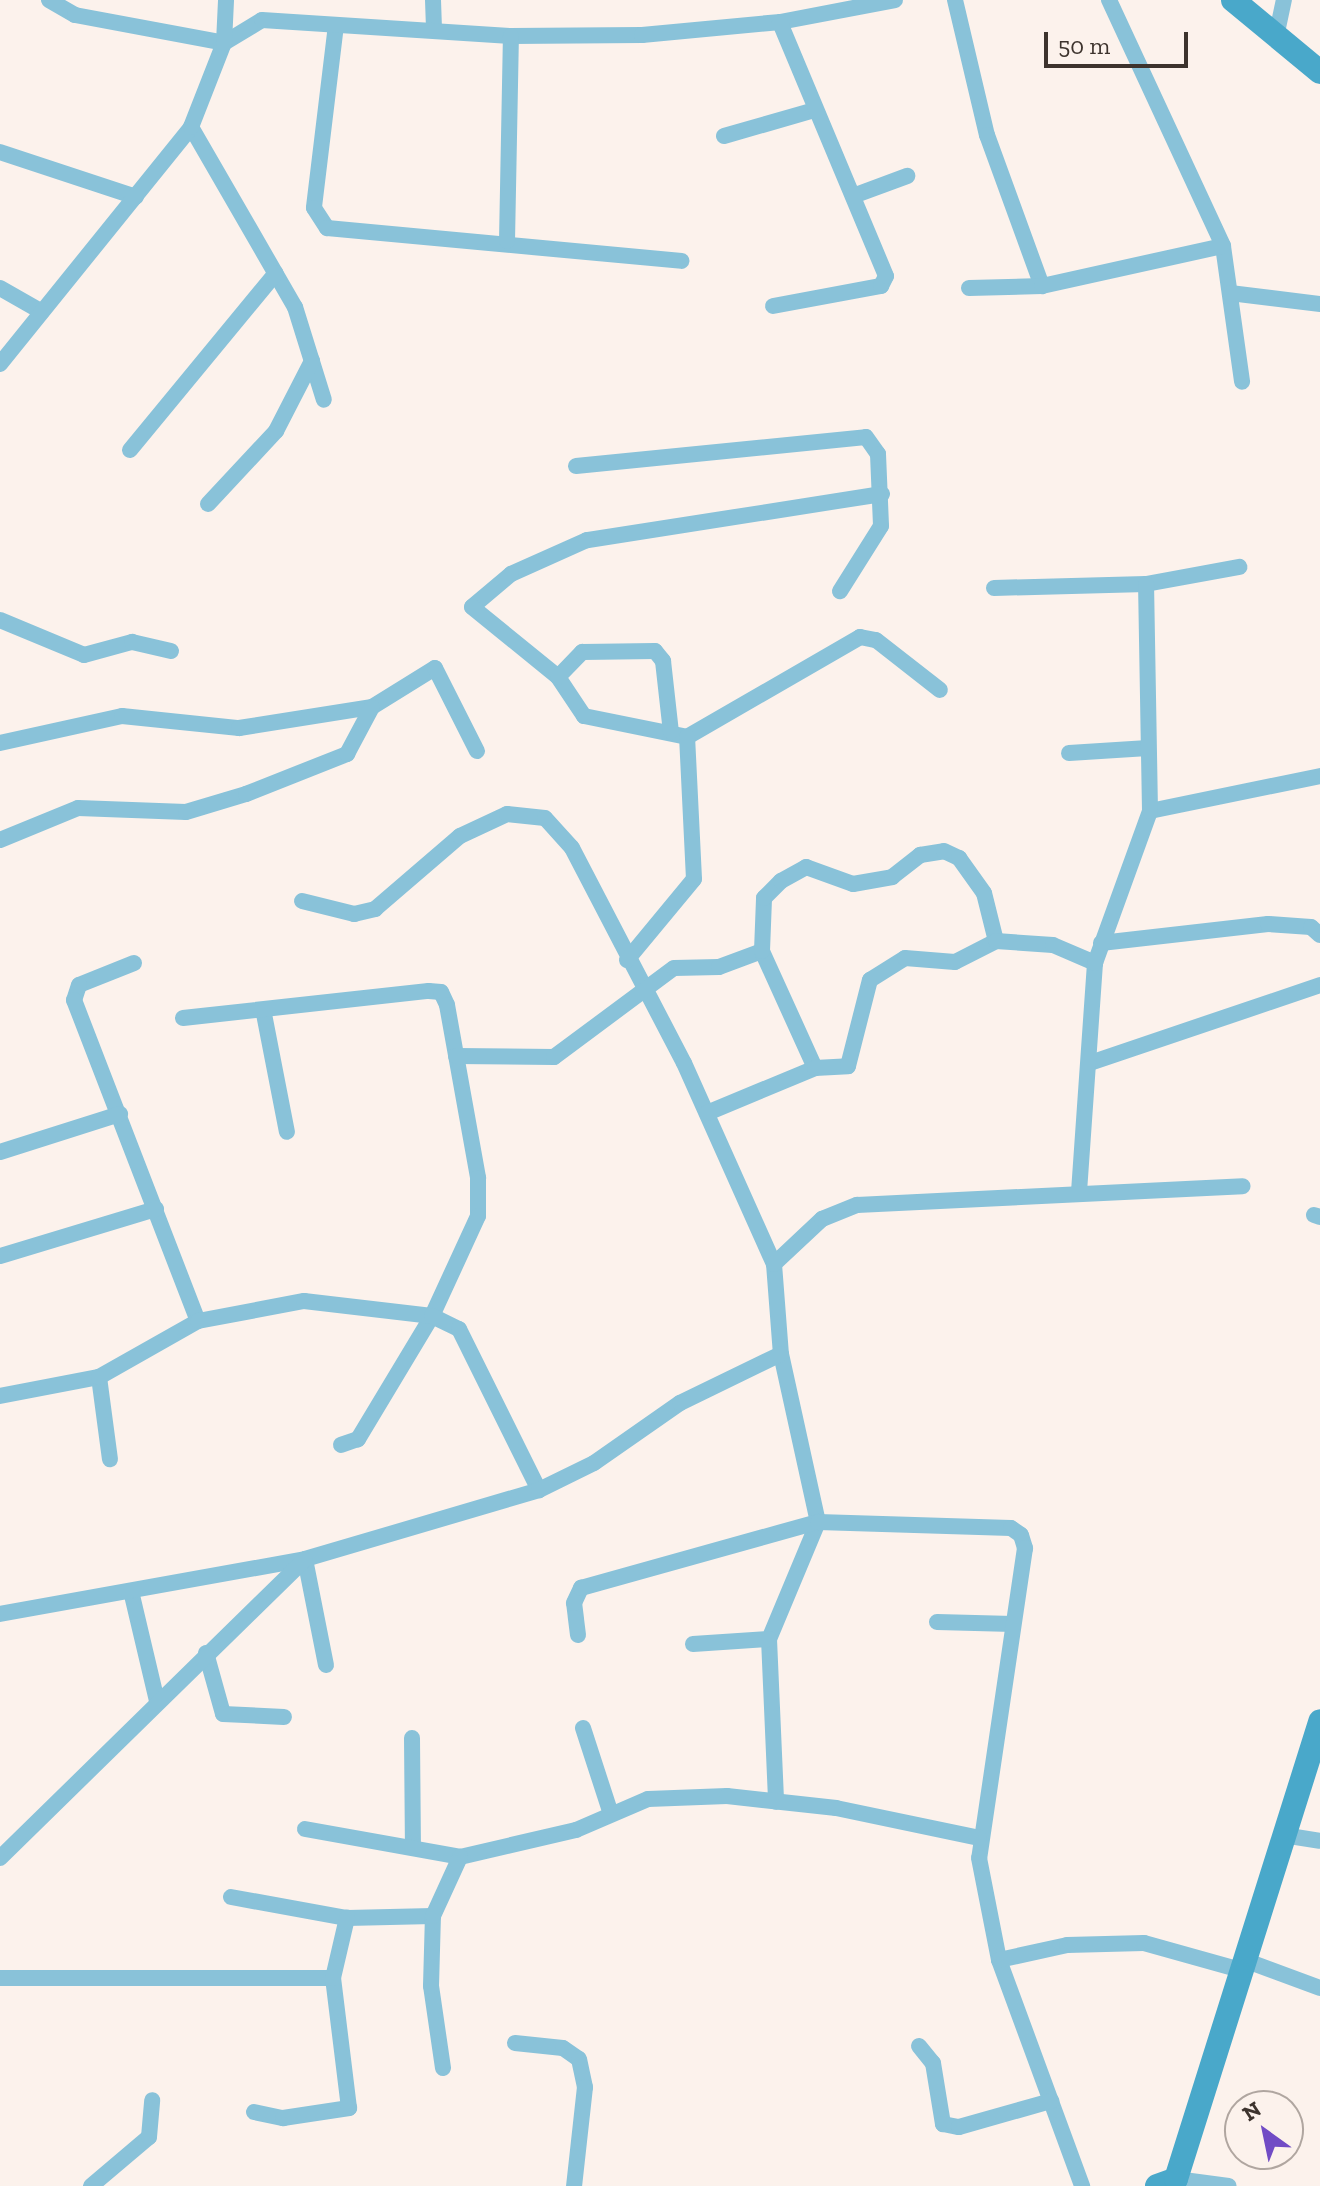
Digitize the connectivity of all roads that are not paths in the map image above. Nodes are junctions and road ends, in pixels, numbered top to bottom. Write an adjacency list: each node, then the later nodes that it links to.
1 (49, 0): 14 (street)
2 (226, 0): 14 (street)
3 (433, 0): 11 (street)
4 (895, 0): 9 (street)
5 (955, 0): 27 (street)
6 (1109, 0): 24 (street)
7 (1233, 0): 13 (main road)
8 (1284, 0): 13 (street)
9 (780, 22): 12 (street); 16 (street)
10 (336, 25): 11 (street); 14 (street); 23 (street)
11 (434, 30): 12 (street)
12 (511, 36): 23 (street)
13 (1276, 37): 15 (main road)
14 (224, 43): 17 (street)
15 (1320, 72)
16 (811, 111): 18 (street); 21 (street)
17 (191, 127): 22 (street); 26 (street)
18 (724, 136)
19 (0, 152): 22 (street)
20 (907, 176): 21 (street)
21 (853, 196): 32 (street)
22 (136, 197): 33 (street)
23 (507, 241): 25 (street)
24 (1223, 246): 27 (street); 30 (street)
25 (681, 261)
26 (276, 273): 34 (street); 38 (street)
27 (1042, 286): 29 (street)
28 (0, 288): 33 (street)
29 (969, 288)
30 (1230, 293): 31 (street); 36 (street)
31 (1320, 304)
32 (773, 306)
33 (42, 312): 35 (street)
34 (312, 361): 37 (street); 41 (street)
35 (0, 364)
36 (1242, 382)
37 (324, 400)
38 (130, 450)
39 (576, 466): 40 (street)
40 (882, 494): 45 (street); 48 (street)
41 (208, 504)
42 (1239, 567): 43 (street)
43 (1146, 584): 44 (street); 53 (street)
44 (994, 588)
45 (840, 591)
46 (0, 620): 47 (street)
47 (171, 651)
48 (558, 677): 51 (street); 51 (street)
49 (940, 690): 51 (street)
50 (372, 707): 52 (street); 54 (street); 58 (street)
51 (679, 734): 64 (street)
52 (0, 743)
53 (1148, 748): 55 (street); 57 (street)
54 (477, 751)
55 (1069, 753)
56 (1320, 776): 57 (street)
57 (1150, 811): 62 (street)
58 (0, 840)
59 (302, 901): 64 (street)
60 (1320, 935): 62 (street)
61 (996, 941): 63 (street); 66 (street); 73 (street)
62 (1101, 943): 66 (street)
63 (762, 951): 68 (street); 73 (street)
64 (627, 960): 68 (street)
65 (134, 963): 75 (street)
66 (1095, 963): 72 (street)
67 (1320, 985): 72 (street)
68 (642, 987): 71 (street); 74 (street)
69 (264, 1014): 70 (street); 71 (street); 76 (street)
70 (183, 1018)
71 (456, 1056): 83 (street)
72 (1090, 1063): 79 (street)
73 (815, 1068): 74 (street)
74 (707, 1113): 82 (street)
75 (120, 1114): 77 (street); 80 (street)
76 (287, 1132)
77 (0, 1152)
78 (1243, 1186): 79 (street)
79 (1079, 1192): 82 (street)
80 (156, 1209): 81 (street); 84 (street)
81 (0, 1256)
82 (774, 1264): 85 (street)
83 (432, 1316): 84 (street); 88 (street); 90 (street)
84 (198, 1321): 86 (street)
85 (781, 1354): 90 (street); 91 (street)
86 (99, 1377): 87 (street); 89 (street)
87 (0, 1396)
88 (341, 1445)
89 (110, 1459)
90 (539, 1490): 92 (street)
91 (818, 1522): 96 (street); 97 (street); 98 (street)
92 (305, 1559): 93 (street); 100 (street); 101 (street)
93 (131, 1591): 94 (street); 102 (street)
94 (0, 1614)
95 (937, 1622): 96 (street)
96 (1013, 1624): 111 (street)
97 (578, 1635)
98 (769, 1639): 99 (street); 107 (street)
99 (693, 1644)
100 (206, 1653): 102 (street); 103 (street)
101 (326, 1665)
102 (157, 1701): 115 (street)
103 (284, 1717)
104 (1320, 1721): 110 (main road)
105 (583, 1728): 108 (street)
106 (412, 1738): 113 (street)
107 (776, 1802): 108 (street); 111 (street)
108 (611, 1814): 114 (street)
109 (305, 1829): 113 (street)
110 (1283, 1835): 112 (street); 120 (main road)
111 (979, 1838): 119 (street)
112 (1320, 1841)
113 (413, 1845): 114 (street)
114 (460, 1857): 117 (street)
115 (0, 1858)
116 (231, 1897): 118 (street)
117 (433, 1916): 118 (street); 126 (street)
118 (347, 1918): 122 (street)
119 (999, 1960): 120 (street); 128 (street)
120 (1245, 1966): 123 (street); 130 (main road)
121 (0, 1978): 122 (street)
122 (333, 1978): 129 (street)
123 (1320, 1988)
124 (515, 2043): 132 (street)
125 (919, 2046): 128 (street)
126 (443, 2068)
127 (152, 2100): 131 (street)
128 (1051, 2101): 133 (street)
129 (254, 2112)
130 (1166, 2182): 134 (street)
131 (91, 2186)
132 (574, 2186)
133 (1082, 2186)
134 (1229, 2186)

